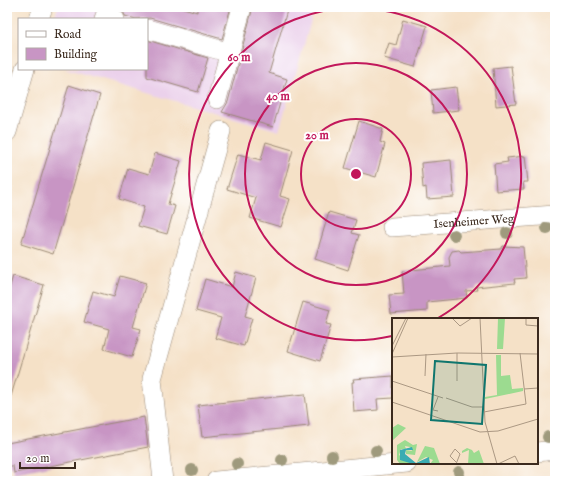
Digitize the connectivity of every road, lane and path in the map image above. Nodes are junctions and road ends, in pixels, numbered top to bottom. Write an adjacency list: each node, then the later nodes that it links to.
1 (43, 7): 3 (street)
2 (242, 7): 5 (street)
3 (40, 18)
4 (148, 29): 5 (street)
5 (230, 53): 7 (street)
6 (25, 70): 9 (street)
7 (217, 99)
8 (221, 131): 15 (street)
9 (7, 132)
10 (555, 215): 11 (street, Isenheimer Weg)
11 (392, 227)
12 (555, 450): 13 (street)
13 (538, 452)
14 (396, 464): 16 (street)
15 (163, 481)
16 (216, 481)

